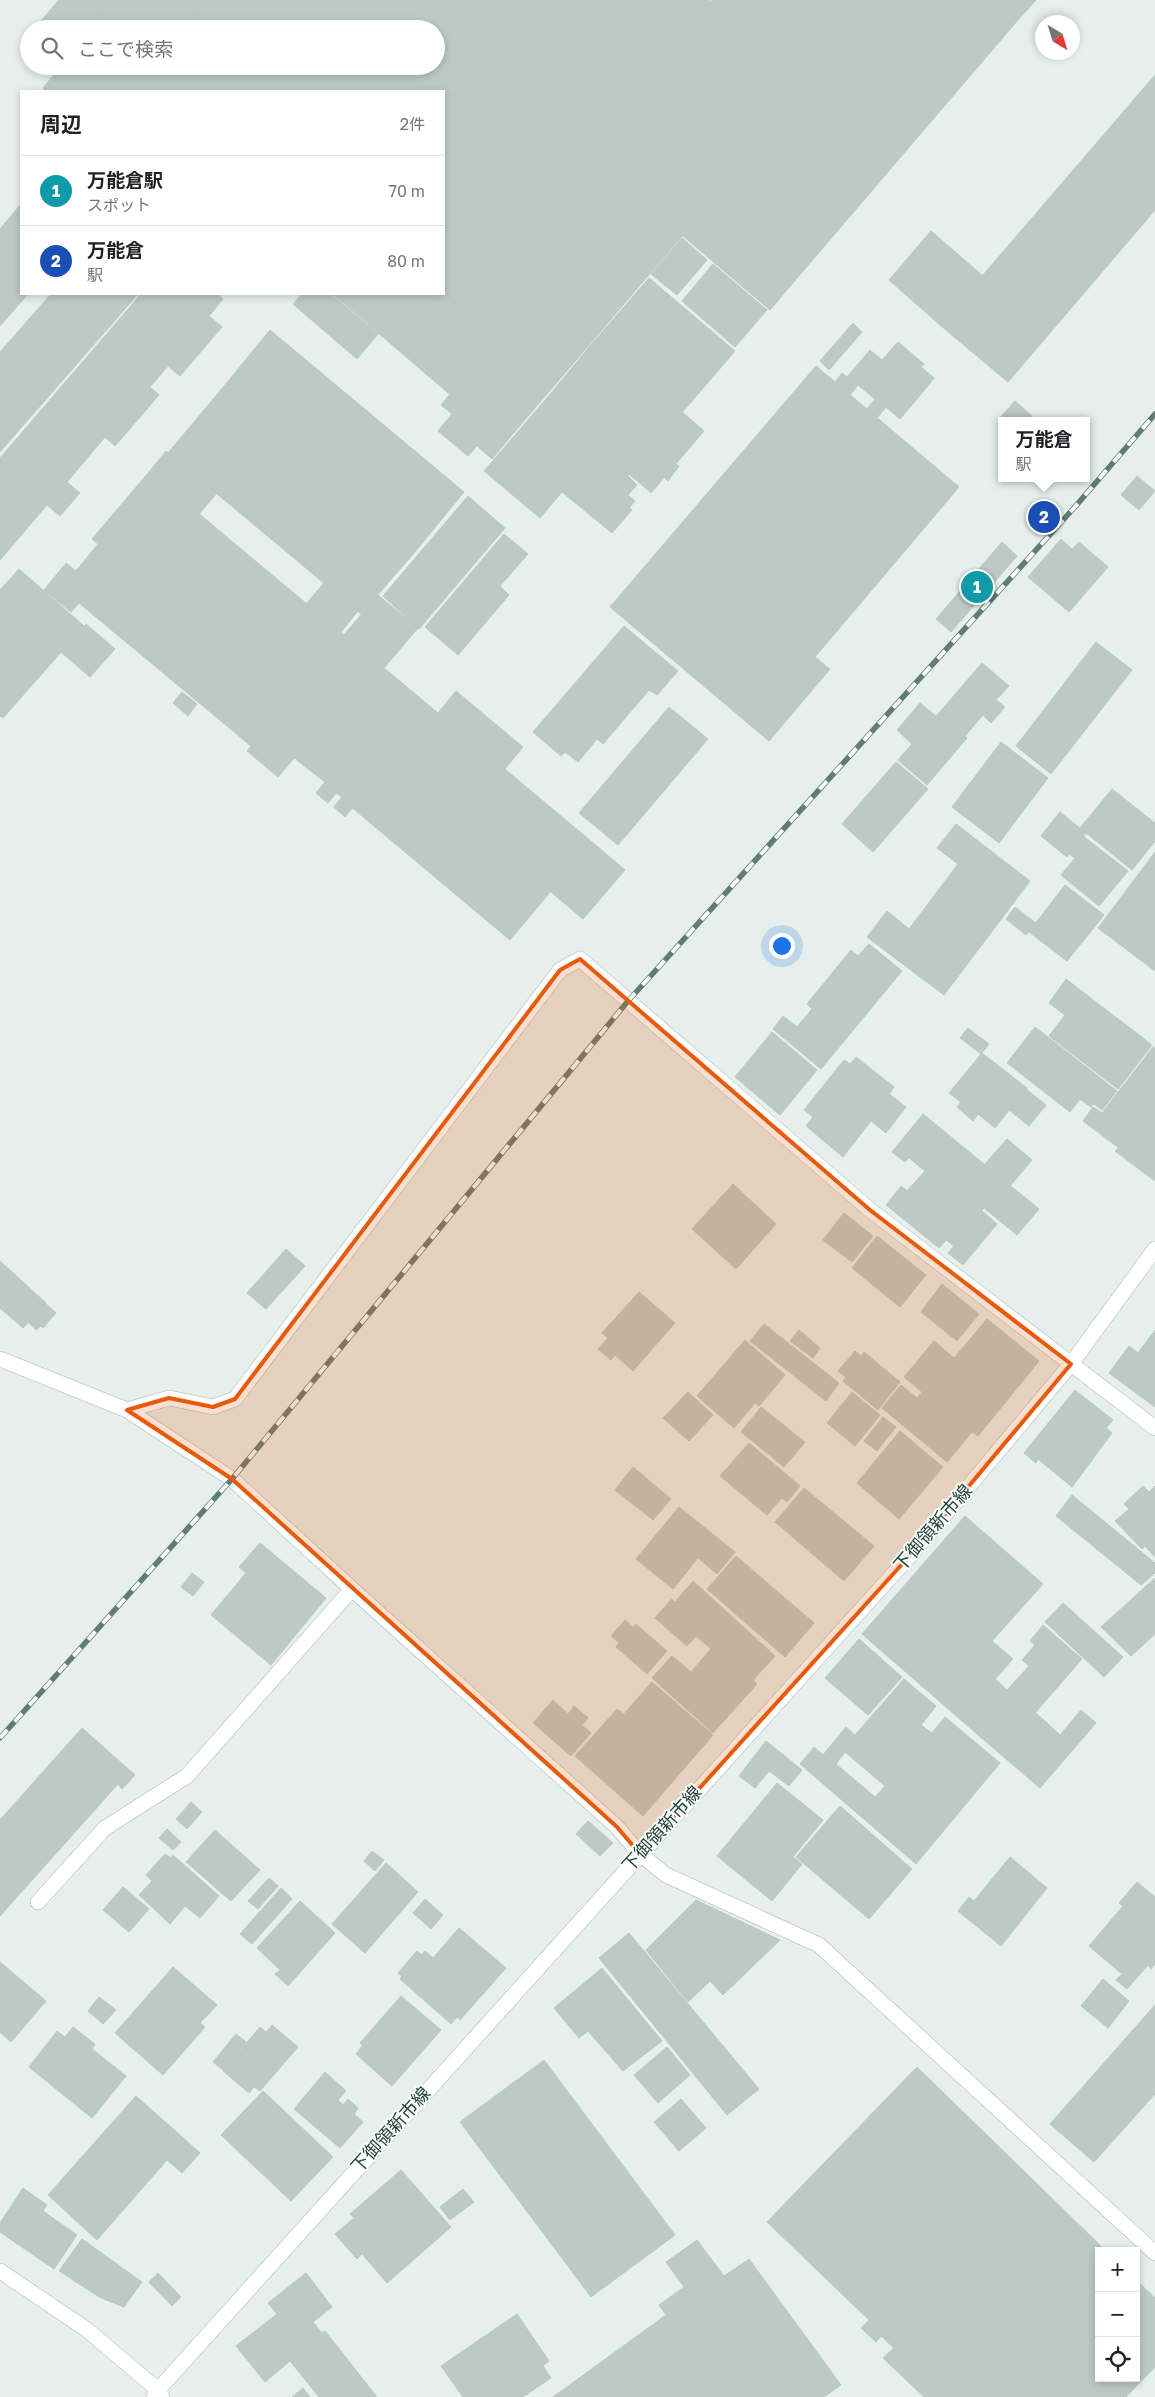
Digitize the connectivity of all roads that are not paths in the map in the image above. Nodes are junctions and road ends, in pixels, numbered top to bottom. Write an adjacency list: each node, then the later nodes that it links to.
1 (1155, 1249): 3 (street, 下御領新市線)
2 (0, 1359): 4 (street)
3 (1071, 1364): 4 (street); 5 (street); 7 (street, 下御領新市線)
4 (127, 1410): 6 (street)
5 (1155, 1428)
6 (352, 1589): 7 (street); 8 (street)
7 (640, 1854): 9 (street); 11 (street, 下御領新市線)
8 (38, 1902)
9 (1155, 2253)
10 (0, 2271): 11 (street)
11 (158, 2395)

